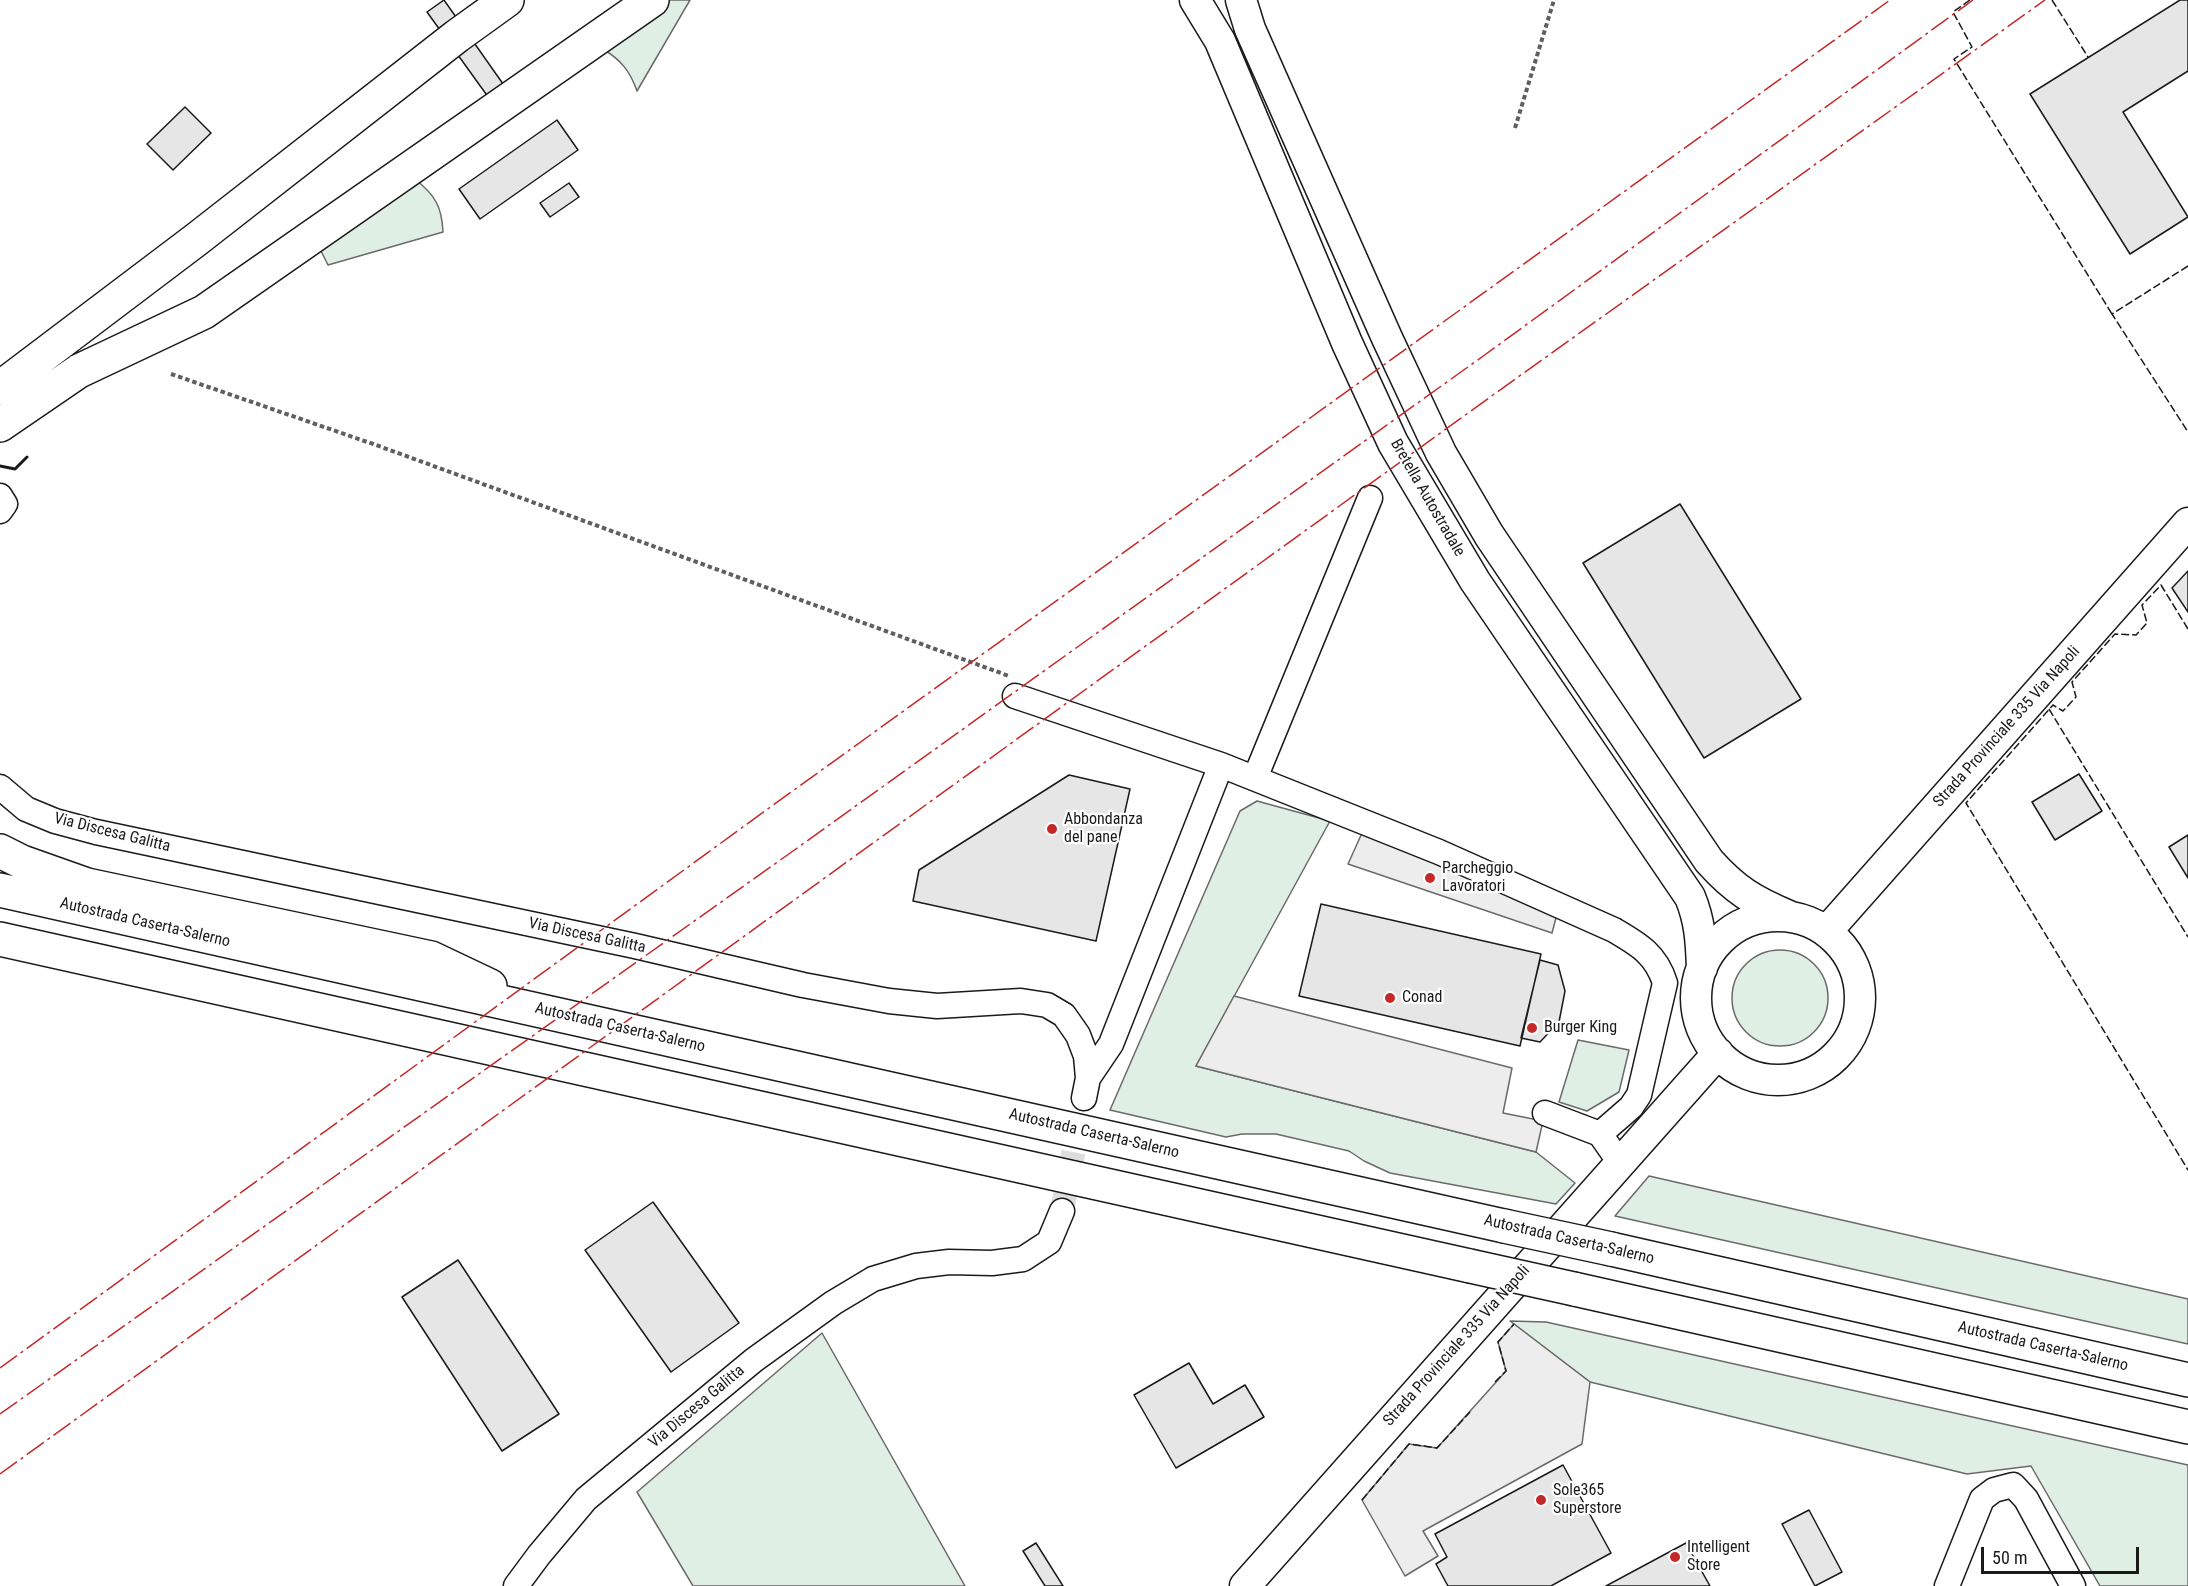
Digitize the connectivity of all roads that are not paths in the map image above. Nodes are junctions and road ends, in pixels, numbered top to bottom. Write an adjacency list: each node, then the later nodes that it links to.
1 (507, 0): 5 (highway)
2 (652, 0): 6 (highway)
3 (1195, 0): 18 (main road, Bretella Autostradale)
4 (1240, 0): 15 (main road)
5 (0, 388)
6 (0, 425)
7 (1370, 498): 11 (street)
8 (2188, 523): 16 (main road, Strada Provinciale 335 Via Napoli)
9 (1015, 696): 10 (street)
10 (1221, 765): 11 (street); 12 (street, Via Discesa Galitta)
11 (1255, 778): 22 (street)
12 (0, 787)
13 (0, 851): 19 (highway)
14 (0, 890): 19 (highway, Autostrada Caserta-Salerno)
15 (1788, 916): 16 (main road); 18 (main road)
16 (1827, 931): 20 (main road)
17 (3, 940): 26 (highway, bridge)
18 (1702, 968): 20 (main road)
19 (543, 1011): 25 (highway, Autostrada Caserta-Salerno, bridge)
20 (1718, 1053): 23 (main road, Strada Provinciale 335 Via Napoli)
21 (1545, 1113): 22 (street)
22 (1600, 1134): 23 (street)
23 (1621, 1164): 28 (main road, Strada Provinciale 335 Via Napoli)
24 (1062, 1211): 27 (street, Via Discesa Galitta)
25 (2188, 1380)
26 (2188, 1427)
27 (516, 1586)
28 (1245, 1586)
29 (1947, 1586): 30 (street)
30 (2073, 1586)

